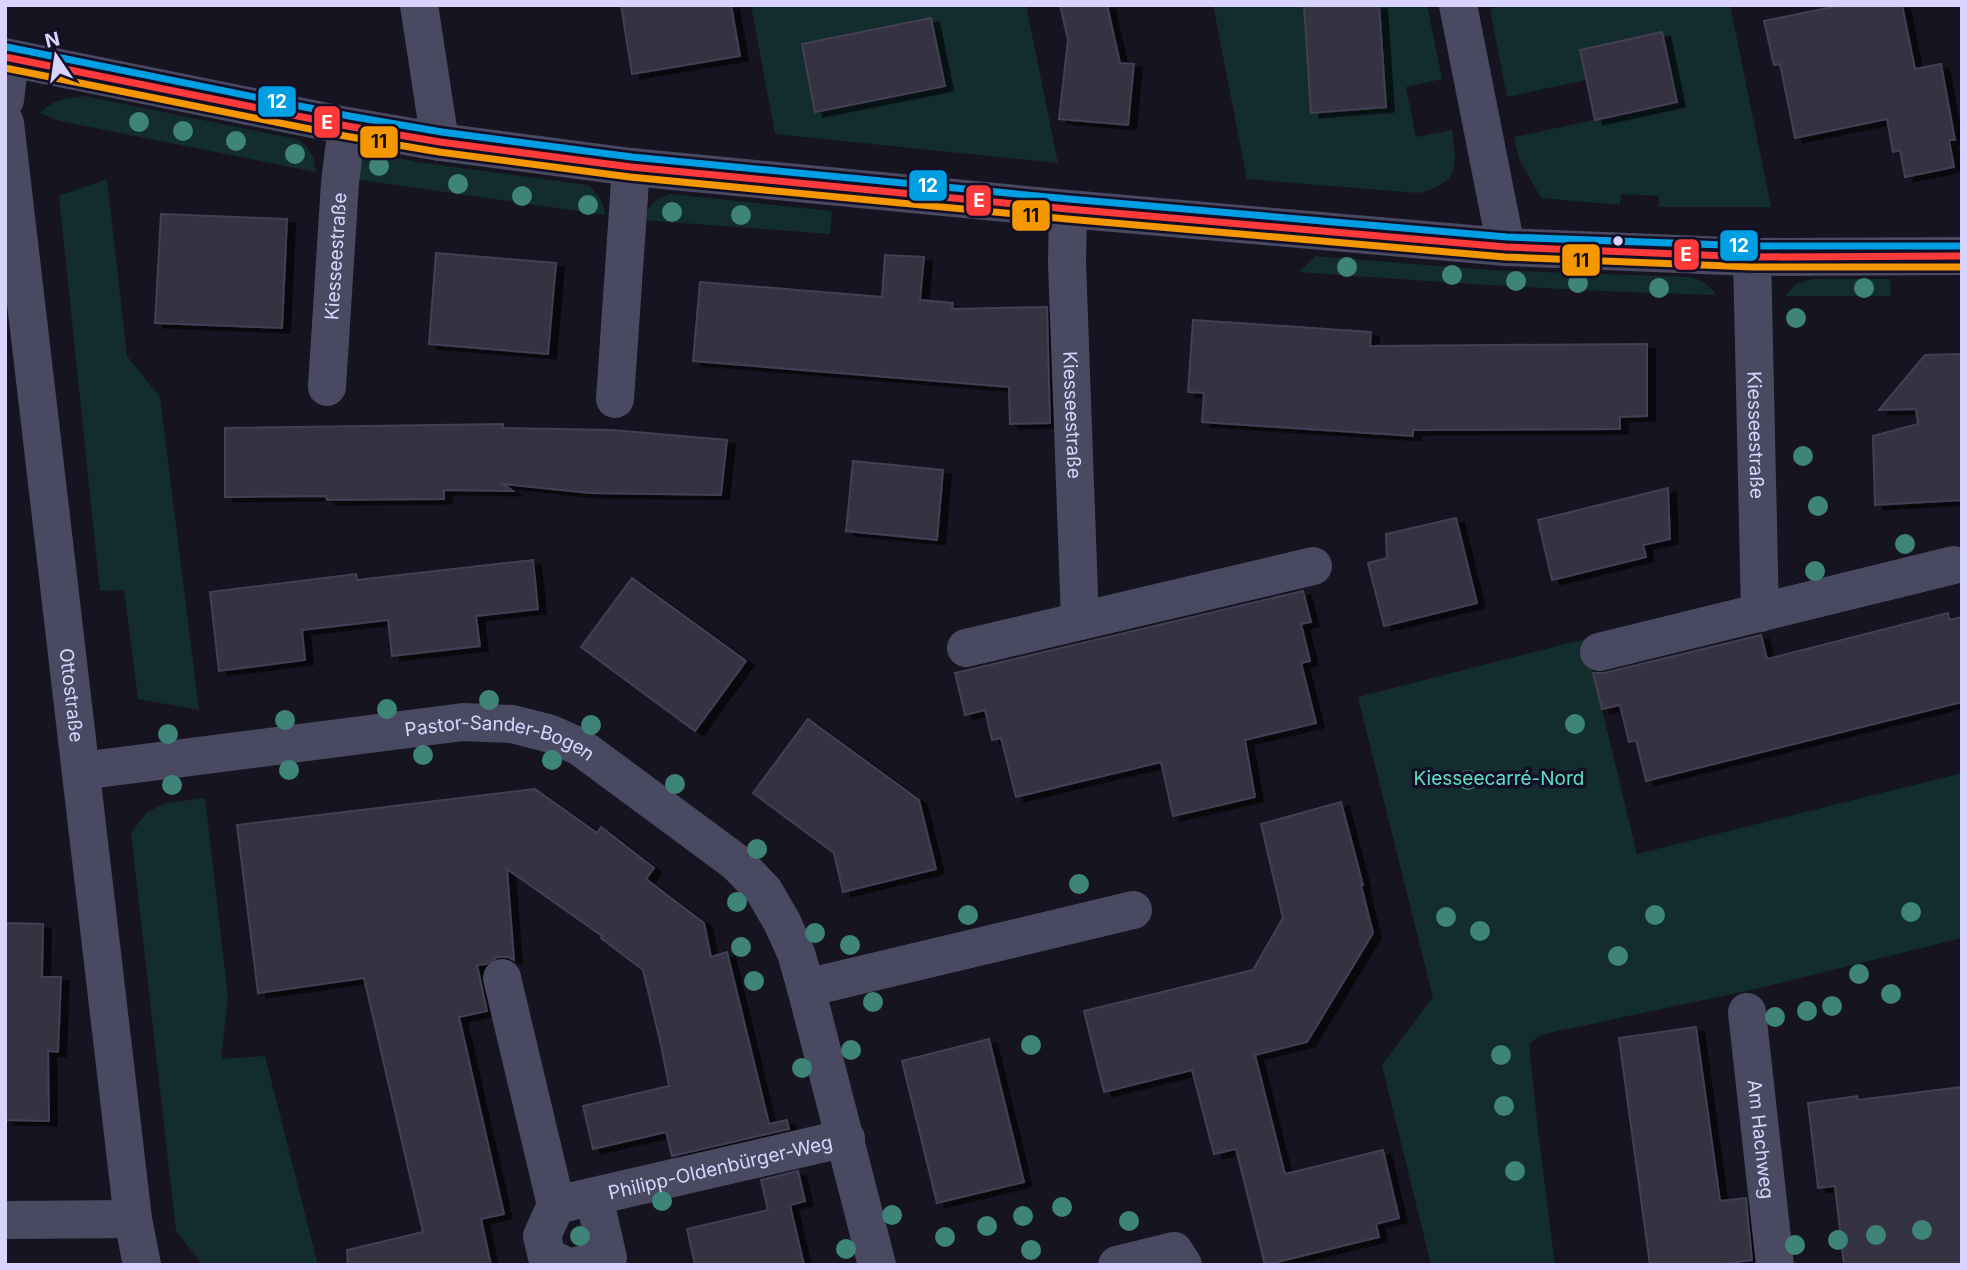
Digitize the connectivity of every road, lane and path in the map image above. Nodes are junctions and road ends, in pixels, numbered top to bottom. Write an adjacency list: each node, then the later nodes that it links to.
1 (419, 5): 7 (street)
2 (1458, 5): 10 (street)
3 (8, 58): 4 (street); 6 (street)
4 (5, 100)
5 (5, 123): 21 (street, Ottostraße)
6 (347, 126): 7 (street); 13 (street, Kiesseestraße)
7 (440, 142): 8 (street)
8 (631, 167): 9 (street); 14 (street)
9 (1068, 209): 10 (street); 18 (street, Kiesseestraße)
10 (1506, 247): 12 (street)
11 (1962, 256): 12 (street)
12 (1752, 257): 17 (street, Kiesseestraße)
13 (327, 387)
14 (615, 399)
15 (1954, 565): 17 (street)
16 (1312, 566): 18 (street)
17 (1760, 613): 20 (street)
18 (1080, 621): 19 (street)
19 (966, 648)
20 (1599, 652)
21 (81, 771): 24 (street, Pastor-Sander-Bogen); 29 (street, Ottostraße)
22 (1133, 910): 24 (street)
23 (502, 978): 28 (street)
24 (806, 988): 26 (street, Pastor-Sander-Bogen)
25 (1747, 1012): 37 (street, Am Hachweg)
26 (846, 1138): 27 (street, Philipp-Oldenbürger-Weg); 34 (street, Pastor-Sander-Bogen)
27 (594, 1197): 28 (street, Philipp-Oldenbürger-Weg); 33 (street, Philipp-Oldenbürger-Weg)
28 (556, 1205): 32 (street)
29 (133, 1219): 30 (street); 31 (street, Ottostraße)
30 (5, 1220)
31 (142, 1265)
32 (564, 1265)
33 (580, 1265)
34 (877, 1265)
35 (1117, 1265): 36 (street)
36 (1183, 1265)
37 (1775, 1265)

